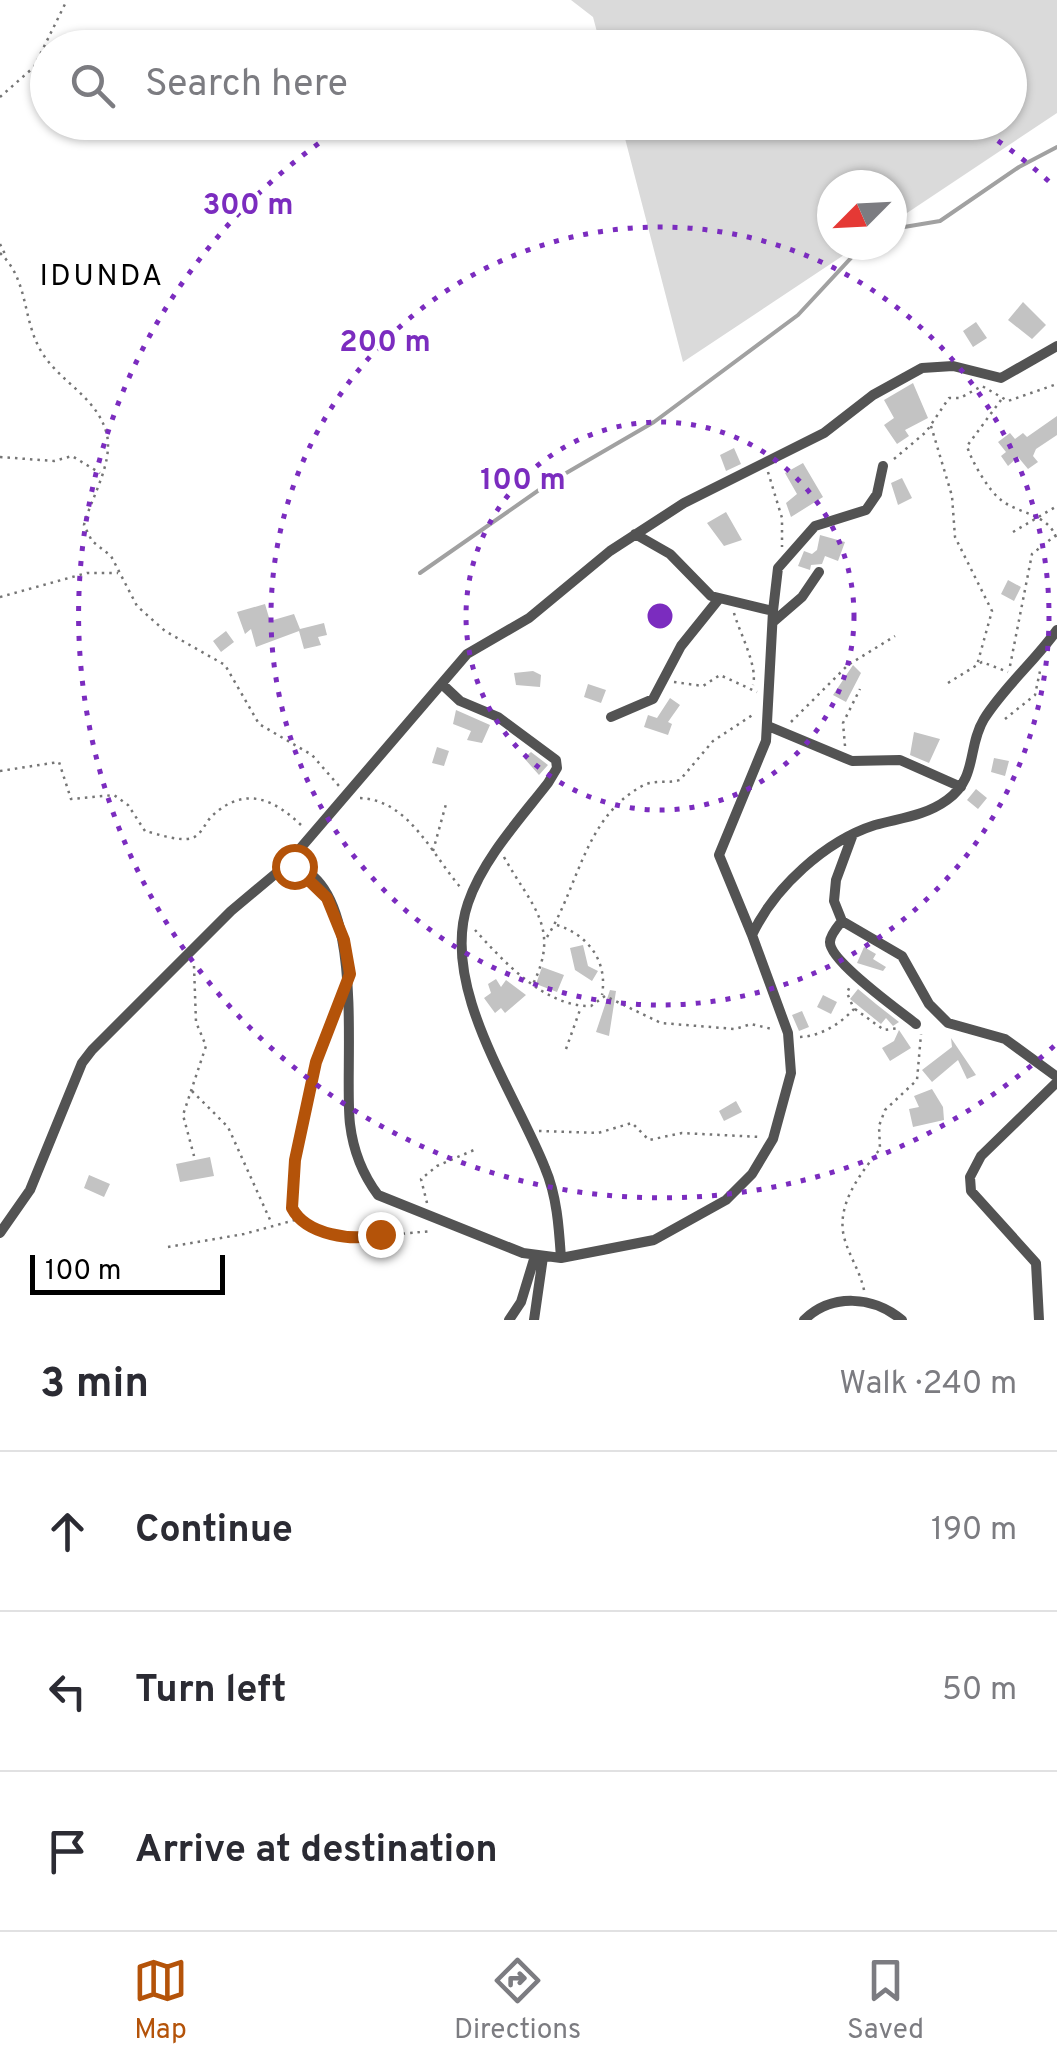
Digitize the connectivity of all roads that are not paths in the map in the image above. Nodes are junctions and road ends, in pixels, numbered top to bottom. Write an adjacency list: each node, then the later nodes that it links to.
1 (1057, 346): 3 (street)
2 (883, 466): 6 (street)
3 (634, 534): 5 (street); 8 (street)
4 (819, 572): 6 (street)
5 (718, 600): 6 (street); 9 (street)
6 (773, 617): 10 (street)
7 (1057, 630): 11 (street)
8 (444, 686): 13 (street); 20 (street)
9 (610, 717)
10 (768, 724): 11 (street); 15 (street)
11 (961, 787): 12 (street)
12 (852, 834): 14 (street); 15 (street)
13 (286, 865): 18 (street); 19 (street)
14 (842, 921): 16 (street); 17 (street)
15 (752, 935): 20 (street)
16 (916, 1024)
17 (1057, 1079): 25 (street)
18 (0, 1233)
19 (539, 1256): 20 (street); 21 (street); 22 (street)
20 (561, 1258)
21 (509, 1320)
22 (534, 1320)
23 (804, 1320): 24 (street)
24 (902, 1320)
25 (1039, 1320)

